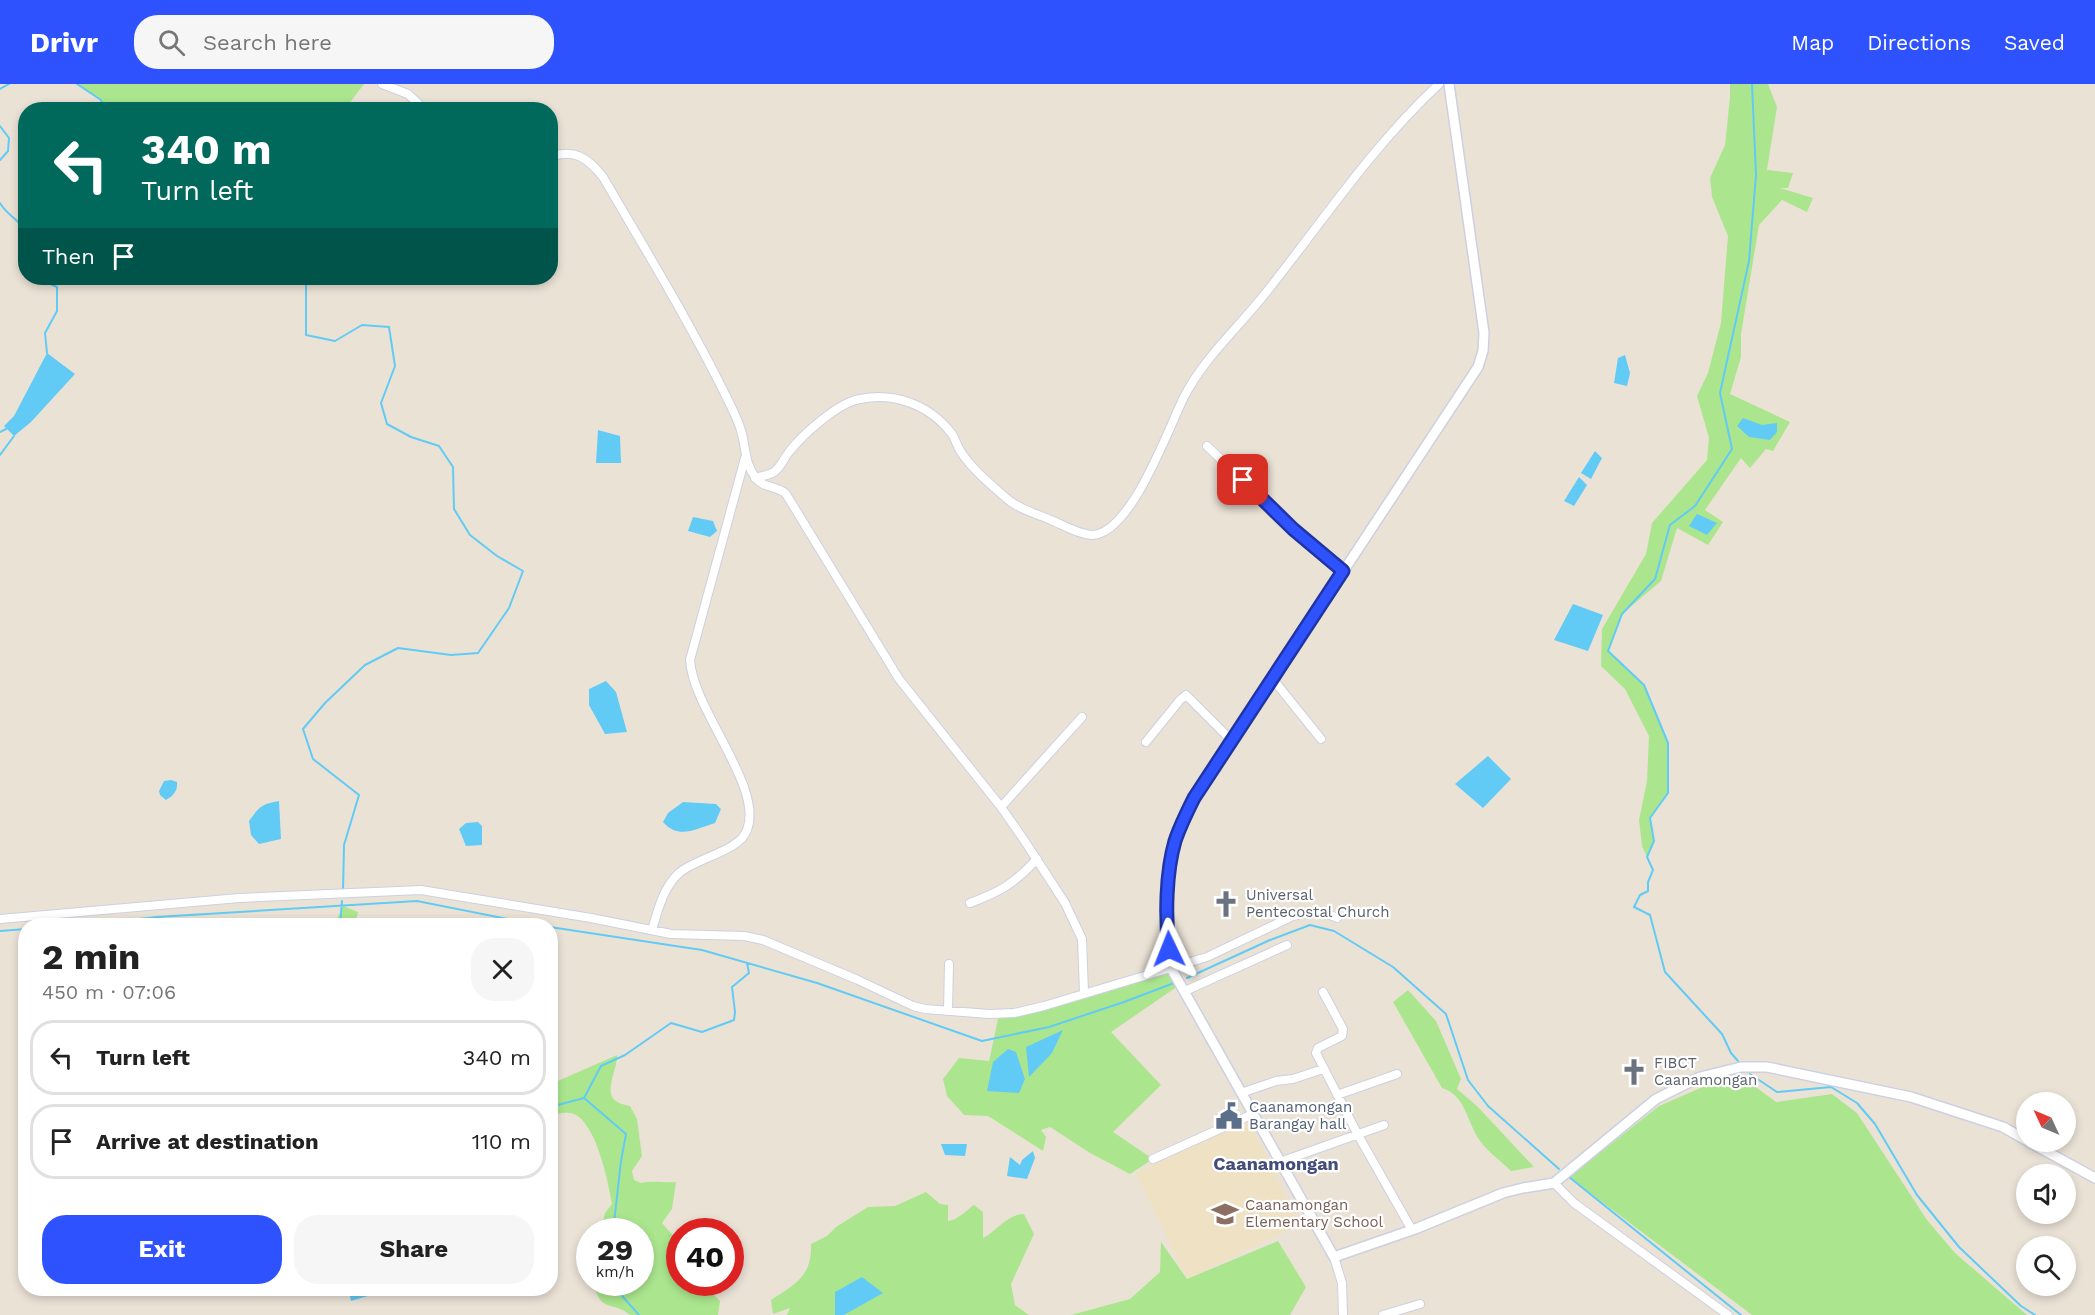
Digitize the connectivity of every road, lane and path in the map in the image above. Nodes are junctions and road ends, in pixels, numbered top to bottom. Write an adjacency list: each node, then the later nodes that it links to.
1 (382, 84): 4 (street)
2 (1439, 84): 8 (street)
3 (1449, 84): 9 (street)
4 (416, 102)
5 (558, 155): 7 (street)
6 (1207, 446): 9 (street)
7 (745, 457): 8 (street); 20 (street)
8 (755, 478): 15 (street)
9 (1343, 571): 10 (street)
10 (1272, 678): 12 (street); 13 (street)
11 (1082, 717): 15 (street)
12 (1321, 739)
13 (1231, 740): 14 (street); 23 (street)
14 (1146, 742)
15 (1001, 807): 16 (street)
16 (1037, 859): 17 (street); 26 (street)
17 (970, 903)
18 (1337, 918): 23 (street)
19 (0, 919): 20 (street)
20 (651, 930): 27 (street)
21 (1287, 945): 24 (street)
22 (949, 964): 27 (street)
23 (1171, 968): 24 (street); 26 (street)
24 (1185, 991): 30 (street)
25 (1323, 992): 28 (street)
26 (1084, 993): 27 (street)
27 (948, 1011)
28 (1323, 1069): 30 (street); 31 (street)
29 (1397, 1074): 31 (street)
30 (1241, 1093): 32 (street)
31 (1337, 1095): 35 (street)
32 (1253, 1114): 37 (street); 38 (street)
33 (1384, 1125): 35 (street)
34 (2016, 1134): 40 (street)
35 (1358, 1135): 38 (street); 41 (street)
36 (2048, 1152): 39 (street)
37 (1153, 1159)
38 (1280, 1162): 42 (street)
39 (2095, 1178)
40 (1554, 1183): 41 (street); 46 (street)
41 (1412, 1230): 42 (street)
42 (1334, 1257): 44 (street)
43 (1420, 1304): 45 (street)
44 (1345, 1315)
45 (1383, 1315)
46 (1728, 1315)

